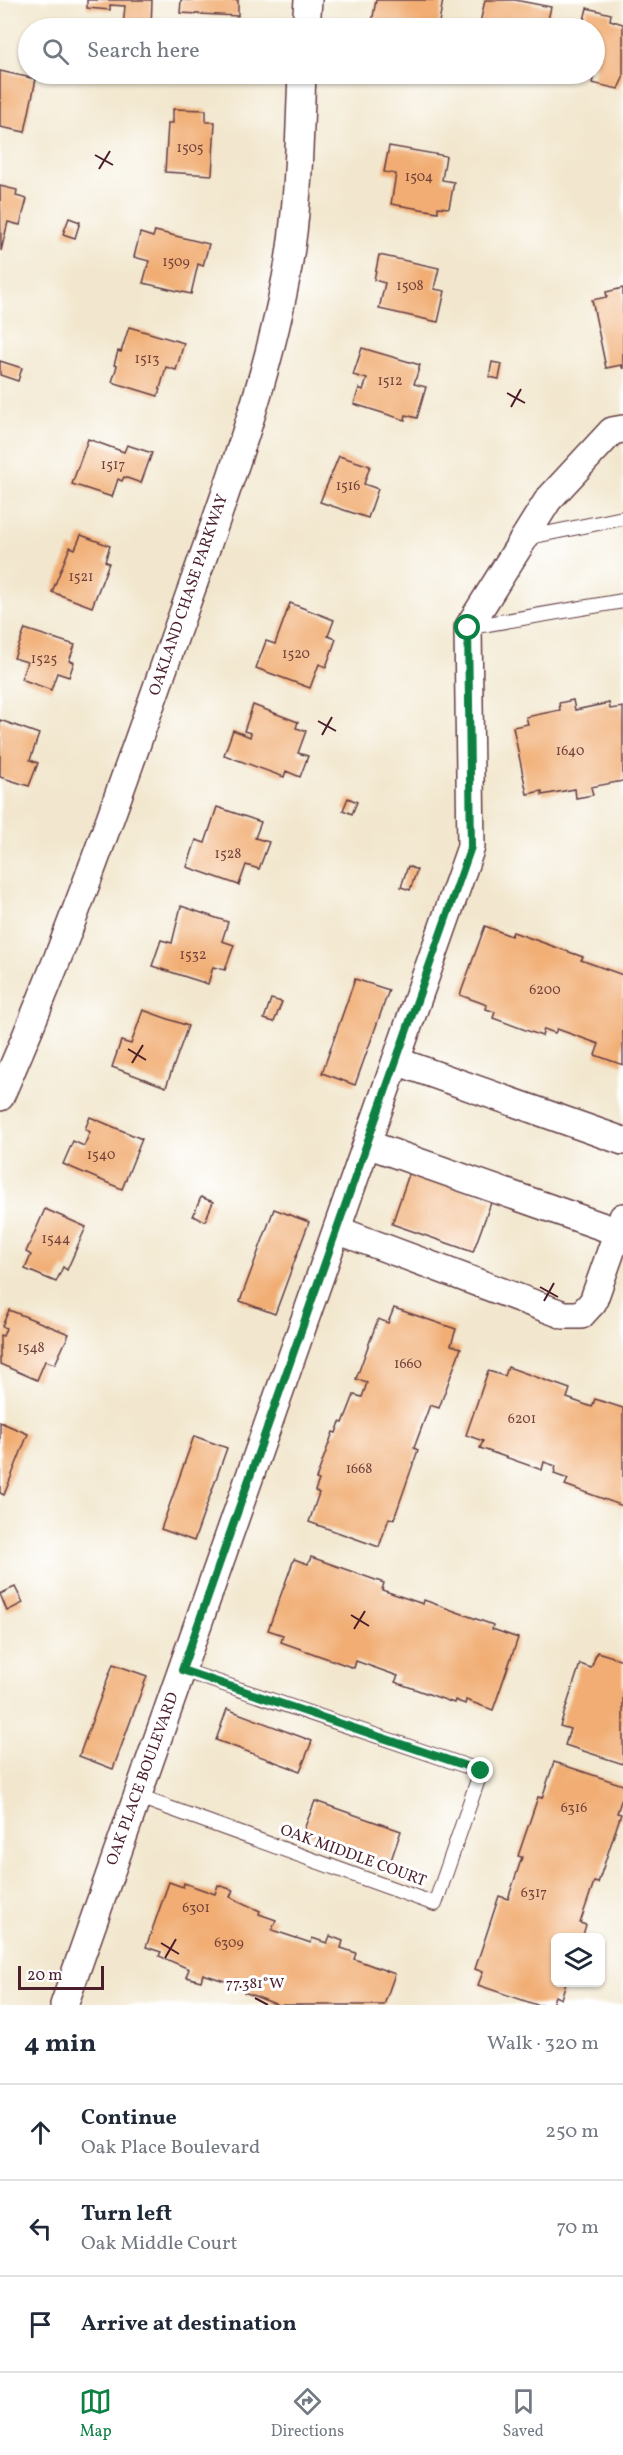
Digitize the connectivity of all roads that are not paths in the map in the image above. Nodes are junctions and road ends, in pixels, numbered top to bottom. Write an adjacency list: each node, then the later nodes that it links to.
1 (308, 0): 2 (street)
2 (307, 18)
3 (302, 84): 10 (street, OAKLAND CHASE PARKWAY)
4 (623, 429): 6 (street)
5 (623, 518): 6 (lane)
6 (525, 538): 8 (street)
7 (623, 601): 8 (lane)
8 (468, 628): 9 (street, OAK PLACE BOULEVARD)
9 (396, 1061): 11 (street); 12 (street, OAK PLACE BOULEVARD)
10 (0, 1097)
11 (623, 1141)
12 (367, 1144): 13 (street); 14 (street, OAK PLACE BOULEVARD)
13 (620, 1225): 14 (street)
14 (337, 1230): 15 (street, OAK PLACE BOULEVARD)
15 (182, 1670): 16 (street, OAK PLACE BOULEVARD); 16 (lane, OAK MIDDLE COURT)
16 (136, 1796): 17 (street, OAK PLACE BOULEVARD)
17 (64, 2005)

